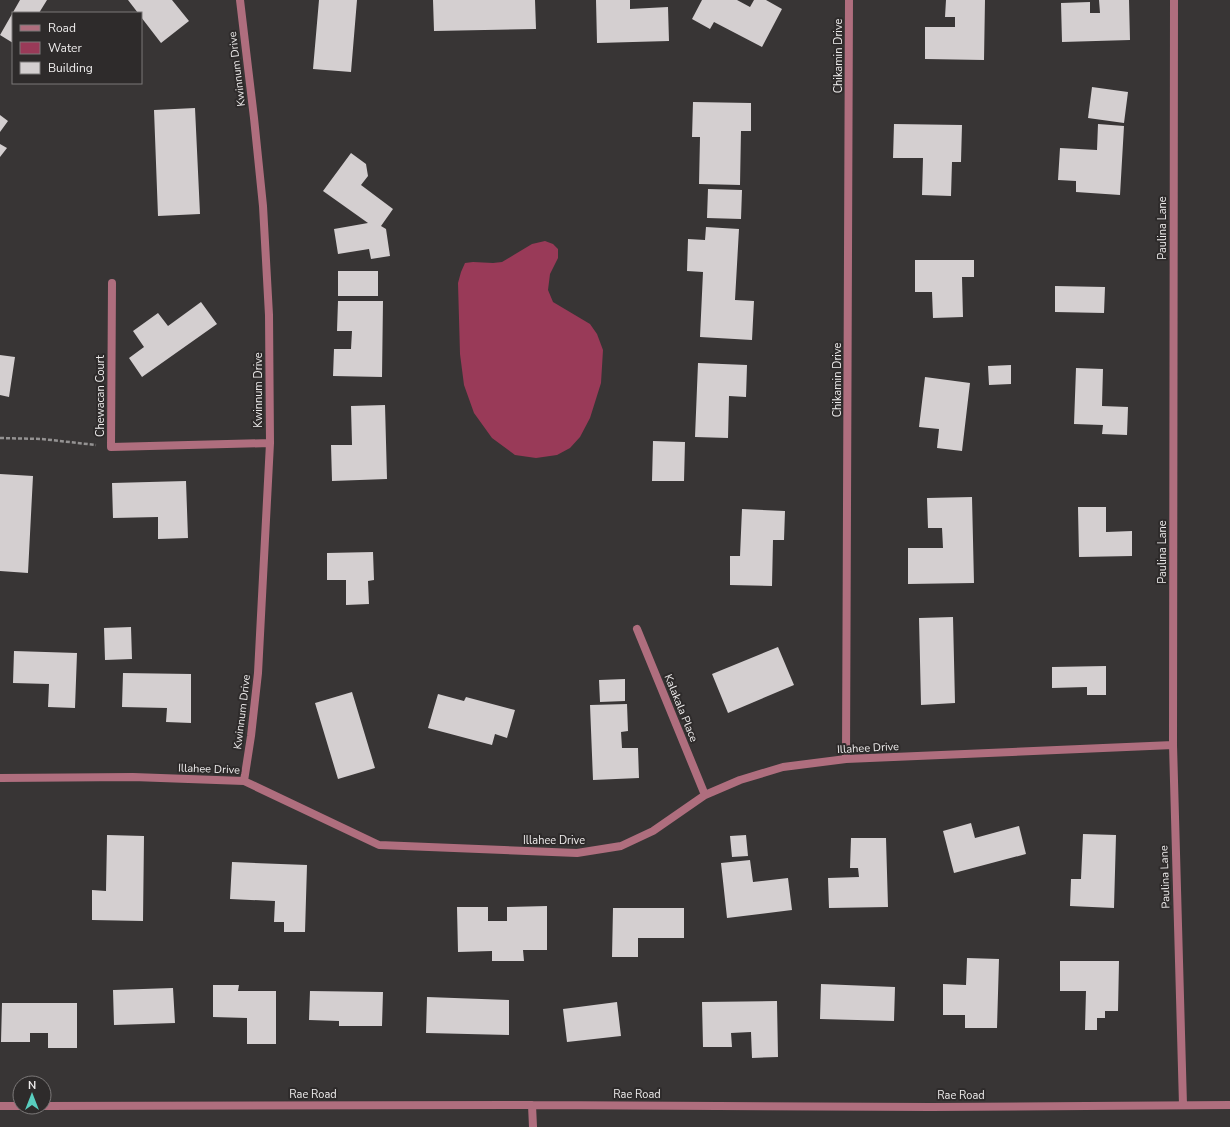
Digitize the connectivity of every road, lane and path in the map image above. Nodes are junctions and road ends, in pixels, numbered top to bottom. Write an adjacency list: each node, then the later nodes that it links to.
1 (240, 0): 6 (street, Kwinnum Drive)
2 (849, 0): 10 (street, Chikamin Drive)
3 (1174, 0): 9 (street, Paulina Lane)
4 (112, 283): 7 (street, Chewacan Court)
5 (0, 438): 7 (path)
6 (270, 443): 7 (street, Chewacan Court); 12 (street, Kwinnum Drive)
7 (111, 447)
8 (637, 629): 13 (street, Kalakala Place)
9 (1173, 745): 10 (street, Illahee Drive); 15 (street, Paulina Lane)
10 (846, 759): 13 (street, Illahee Drive)
11 (0, 778): 12 (street, Illahee Drive)
12 (244, 781): 13 (street, Illahee Drive)
13 (705, 795)
14 (532, 1105): 15 (street, Rae Road); 19 (street, Rae Road); 20 (street)
15 (1183, 1105): 16 (street, Rae Road)
16 (1230, 1105)
17 (0, 1106): 18 (street)
18 (12, 1106)
19 (52, 1106)
20 (532, 1127)

